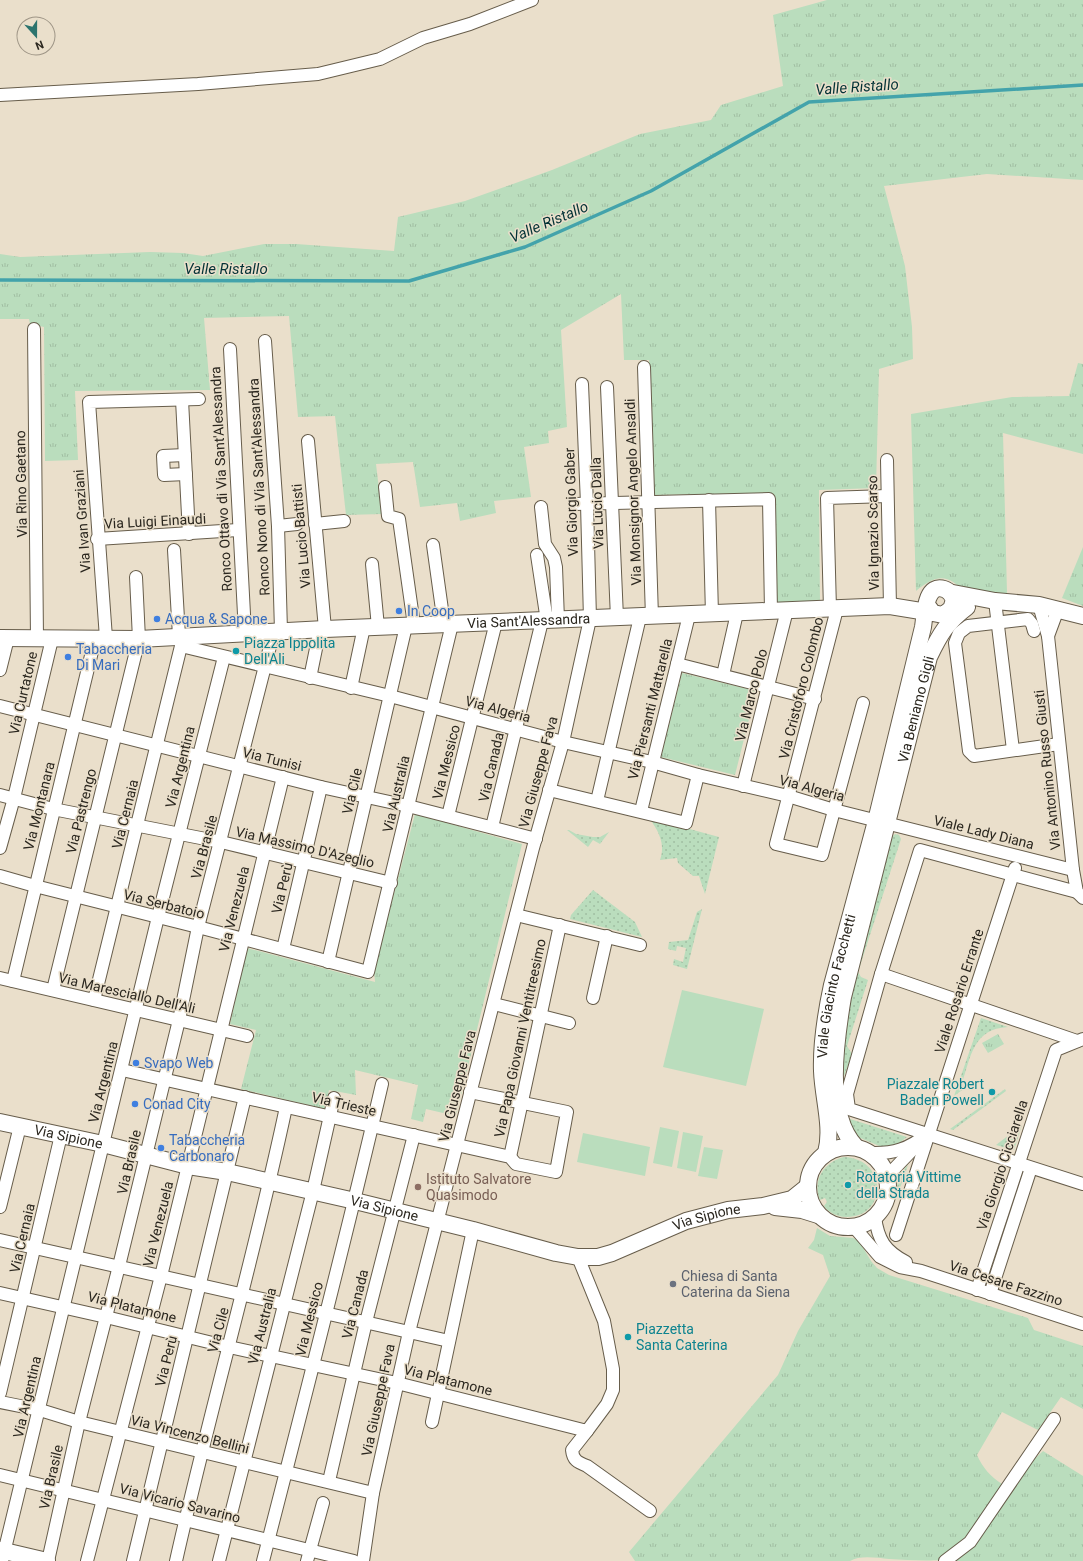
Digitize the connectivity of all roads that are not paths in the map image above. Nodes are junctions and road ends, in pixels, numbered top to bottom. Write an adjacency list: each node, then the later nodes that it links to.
1 (532, 0): 2 (street)
2 (0, 95)
3 (34, 329): 64 (street, Via Rino Gaetano)
4 (265, 341): 26 (street, Ronco Nono di Via Sant'Alessandra)
5 (230, 349): 27 (street, Ronco Ottavo di Via Sant'Alessandra)
6 (644, 367): 18 (street, Via Monsignor Angelo Ansaldi)
7 (582, 384): 21 (street, Via Giorgio Gaber)
8 (607, 386): 19 (street, Via Lucio Dalla)
9 (199, 399): 10 (street)
10 (182, 400): 12 (street); 29 (street, Via Ivan Graziani)
11 (308, 441): 25 (street, Via Lucio Battisti)
12 (185, 455): 14 (street); 14 (street)
13 (887, 460): 16 (street, Via Ignazio Scarso)
14 (186, 474): 28 (street)
15 (385, 487): 55 (street)
16 (888, 496): 37 (street, Via Ignazio Scarso); 39 (street, Via Cristoforo Colombo)
17 (710, 500): 18 (street); 42 (street); 45 (street)
18 (648, 502): 19 (street); 48 (street, Via Monsignor Angelo Ansaldi)
19 (611, 503): 21 (street); 49 (street, Via Lucio Dalla)
20 (575, 504): 21 (street)
21 (587, 504): 50 (street, Via Giorgio Gaber)
22 (541, 507): 51 (street)
23 (344, 522): 25 (street)
24 (297, 524): 26 (street)
25 (315, 524): 57 (street, Via Lucio Battisti)
26 (278, 526): 58 (street, Ronco Nono di Via Sant'Alessandra)
27 (238, 530): 28 (street, Via Luigi Einaudi); 60 (street, Ronco Ottavo di Via Sant'Alessandra)
28 (189, 534): 29 (street, Via Luigi Einaudi)
29 (97, 539): 63 (street, Via Ivan Graziani)
30 (433, 545): 54 (street)
31 (174, 550): 66 (street, Via Cernaia)
32 (537, 555): 51 (street)
33 (372, 564): 56 (street)
34 (136, 577): 65 (street, Via Pastrengo)
35 (994, 601): 36 (street); 38 (street); 43 (street); 53 (street)
36 (1039, 605): 40 (street); 61 (street, Via Antonino Russo Giusti)
37 (890, 606): 39 (street, Via Sant'Alessandra); 43 (street); 43 (street)
38 (967, 607): 43 (street); 68 (street, Via Beniamo Gigli)
39 (833, 609): 41 (street, Via Sant'Alessandra); 77 (street, Via Cristoforo Colombo)
40 (1058, 609): 47 (street); 61 (street)
41 (787, 610): 42 (street, Via Sant'Alessandra); 74 (street, Via Marco Polo)
42 (771, 611): 44 (street, Via Sant'Alessandra)
43 (932, 611): 68 (street); 110 (street, Via Beniamo Gigli)
44 (737, 613): 45 (street, Via Sant'Alessandra); 72 (street)
45 (712, 614): 46 (street, Via Sant'Alessandra)
46 (689, 615): 48 (street, Via Sant'Alessandra); 69 (street, Via Piersanti Mattarella)
47 (1083, 616)
48 (646, 617): 49 (street, Via Sant'Alessandra); 90 (street)
49 (617, 618): 50 (street, Via Sant'Alessandra)
50 (590, 619): 51 (street, Via Sant'Alessandra); 86 (street, Via Giuseppe Fava)
51 (549, 621): 52 (street, Via Sant'Alessandra); 84 (street, Via Canada)
52 (496, 622): 54 (street, Via Sant'Alessandra); 82 (street, Via Messico)
53 (997, 622): 59 (street); 89 (street); 89 (street)
54 (448, 624): 55 (street, Via Sant'Alessandra); 80 (street, Via Australia)
55 (410, 626): 56 (street, Via Sant'Alessandra); 76 (street, Via Cile)
56 (371, 627): 57 (street, Via Sant'Alessandra); 75 (street)
57 (323, 629): 58 (street, Via Sant'Alessandra); 73 (street)
58 (278, 631): 60 (street, Via Sant'Alessandra); 70 (street, Via Brasile)
59 (1034, 631)
60 (245, 632): 66 (street, Via Sant'Alessandra)
61 (1048, 636): 87 (street, Via Antonino Russo Giusti)
62 (4, 638): 64 (street, Via Sant'Alessandra); 71 (street)
63 (101, 638): 64 (street, Via Sant'Alessandra); 65 (street, Via Sant'Alessandra); 83 (street, Via Montanara)
64 (44, 639): 81 (street, Via Curtatone)
65 (139, 639): 66 (street, Via Sant'Alessandra); 85 (street, Via Pastrengo)
66 (182, 639): 67 (street, Via Algeria); 88 (street, Via Cernaia)
67 (224, 657): 70 (street, Via Algeria); 91 (street, Via Argentina)
68 (929, 657): 110 (street, Via Beniamo Gigli)
69 (677, 664): 72 (street); 92 (street, Via Piersanti Mattarella)
70 (265, 666): 73 (street, Via Algeria); 93 (street, Via Brasile)
71 (0, 670)
72 (723, 675): 74 (street)
73 (310, 678): 75 (street, Via Algeria)
74 (768, 687): 77 (street); 97 (street, Via Marco Polo)
75 (351, 688): 76 (street, Via Algeria)
76 (390, 696): 80 (street, Via Algeria); 100 (street, Via Cile)
77 (815, 699): 101 (street, Via Cristoforo Colombo)
78 (863, 704): 106 (street)
79 (0, 706): 81 (street, Via Tunisi)
80 (433, 708): 82 (street, Via Algeria); 104 (street, Via Australia)
81 (33, 714): 83 (street, Via Tunisi); 102 (street, Via Curtatone)
82 (473, 718): 84 (street, Via Algeria); 108 (street, Via Messico)
83 (74, 726): 85 (street, Via Tunisi); 105 (street, Via Montanara)
84 (515, 729): 86 (street, Via Algeria); 112 (street, Via Canada)
85 (115, 736): 88 (street, Via Tunisi); 109 (street, Via Pastrengo)
86 (563, 742): 90 (street, Via Algeria); 98 (street, Via Giuseppe Fava)
87 (1059, 744): 89 (street); 120 (street, Via Antonino Russo Giusti)
88 (157, 746): 91 (street, Via Tunisi); 111 (street, Via Cernaia)
89 (1013, 750)
90 (608, 752): 92 (street, Via Algeria); 103 (street)
91 (199, 756): 93 (street, Via Tunisi); 113 (street, Via Argentina)
92 (652, 762): 94 (street, Via Algeria); 107 (street, Via Piersanti Mattarella)
93 (241, 766): 95 (street, Via Tunisi); 115 (street, Via Brasile)
94 (698, 775): 97 (street, Via Algeria); 107 (street)
95 (283, 777): 96 (street, Via Tunisi); 117 (street, Via Venezuela)
96 (321, 786): 100 (street, Via Tunisi); 119 (street, Via Perù)
97 (743, 786): 101 (street, Via Algeria)
98 (549, 790): 103 (street); 114 (street, Via Giuseppe Fava)
99 (0, 795): 102 (street, Via Massimo D'Azeglio)
100 (366, 796): 104 (street, Via Tunisi); 121 (street, Via Cile)
101 (788, 796): 106 (street, Via Algeria); 106 (street, Via Cristoforo Colombo)
102 (14, 798): 105 (street, Via Massimo D'Azeglio); 116 (street, Via Curtatone)
103 (597, 801): 107 (street)
104 (408, 806): 108 (street, Via Tunisi); 124 (street, Via Australia)
105 (54, 809): 109 (street, Via Massimo D'Azeglio); 125 (street, Via Montanara)
106 (834, 810): 110 (street, Via Algeria)
107 (641, 811)
108 (448, 816): 112 (street, Via Tunisi)
109 (96, 818): 111 (street, Via Massimo D'Azeglio); 127 (street, Via Pastrengo)
110 (882, 822): 118 (street, Viale Lady Diana); 172 (street, Viale Giacinto Facchetti); 173 (street, Viale Giacinto Facchetti)
111 (137, 827): 113 (street, Via Massimo D'Azeglio); 128 (street, Via Cernaia)
112 (492, 827): 114 (street, Via Tunisi)
113 (179, 834): 115 (street, Via Massimo D'Azeglio); 130 (street, Via Argentina)
114 (536, 839): 129 (street, Via Giuseppe Fava)
115 (221, 842): 117 (street, Via Massimo D'Azeglio); 132 (street, Via Brasile)
116 (0, 848)
117 (263, 853): 119 (street, Via Massimo D'Azeglio); 134 (street, Via Venezuela)
118 (1017, 857): 120 (street, Viale Lady Diana); 122 (street, Viale Rosario Errante)
119 (304, 861): 121 (street, Via Massimo D'Azeglio); 136 (street, Via Perù)
120 (1074, 870): 126 (street, Via Antonino Russo Giusti)
121 (349, 872): 124 (street, Via Massimo D'Azeglio); 137 (street, Via Cile)
122 (1013, 874): 126 (street); 139 (street); 146 (street, Viale Rosario Errante)
123 (0, 876): 125 (street, Via Serbatoio)
124 (391, 883): 138 (street, Via Australia)
125 (35, 886): 127 (street, Via Serbatoio); 141 (street, Via Montanara)
126 (1080, 895)
127 (75, 897): 128 (street, Via Serbatoio); 142 (street, Via Pastrengo)
128 (117, 908): 130 (street, Via Serbatoio); 144 (street, Via Cernaia)
129 (516, 915): 131 (street); 145 (street, Via Giuseppe Fava)
130 (158, 917): 132 (street, Via Serbatoio); 147 (street, Via Argentina)
131 (560, 925): 133 (street); 148 (street, Via Papa Giovanni Ventitreesimo)
132 (198, 927): 134 (street, Via Serbatoio); 149 (street, Via Brasile)
133 (607, 936): 135 (street); 143 (street)
134 (242, 939): 136 (street, Via Serbatoio); 151 (street, Via Venezuela)
135 (640, 945)
136 (283, 949): 137 (street, Via Serbatoio)
137 (328, 962): 138 (street, Via Serbatoio)
138 (368, 972)
139 (881, 974): 146 (street); 169 (street)
140 (0, 978): 141 (street, Via Maresciallo Dell'Ali)
141 (13, 981): 142 (street, Via Maresciallo Dell'Ali)
142 (52, 990): 144 (street, Via Maresciallo Dell'Ali)
143 (593, 998)
144 (94, 1000): 147 (street, Via Maresciallo Dell'Ali)
145 (494, 1004): 148 (street); 158 (street, Via Giuseppe Fava)
146 (970, 1005): 153 (street); 169 (street, Viale Rosario Errante)
147 (136, 1010): 149 (street, Via Maresciallo Dell'Ali); 154 (street, Via Argentina)
148 (540, 1016): 150 (street); 161 (street, Via Papa Giovanni Ventitreesimo)
149 (179, 1020): 151 (street, Via Maresciallo Dell'Ali); 155 (street, Via Brasile)
150 (569, 1022)
151 (220, 1030): 152 (street, Via Maresciallo Dell'Ali); 157 (street, Via Venezuela)
152 (247, 1036)
153 (1080, 1040): 176 (street, Via Giorgio Cicciarella)
154 (122, 1070): 155 (street, Via Trieste); 170 (street, Via Argentina)
155 (164, 1079): 157 (street, Via Trieste); 174 (street, Via Brasile)
156 (382, 1084): 166 (street, Via Messico)
157 (205, 1088): 159 (street, Via Trieste); 177 (street, Via Venezuela)
158 (470, 1092): 161 (street); 171 (street, Via Giuseppe Fava)
159 (245, 1097): 162 (street, Via Trieste); 179 (street, Via Perù)
160 (334, 1098): 163 (street, Via Australia)
161 (520, 1103): 175 (street, Via Papa Giovanni Ventitreesimo); 175 (street, Via Trieste)
162 (286, 1107): 163 (street, Via Trieste); 181 (street, Via Cile)
163 (330, 1116): 166 (street, Via Trieste); 184 (street, Via Australia)
164 (0, 1122): 165 (street, Via Sipione)
165 (20, 1126): 167 (street, Via Sipione); 187 (street)
166 (372, 1126): 168 (street, Via Trieste); 185 (street, Via Messico)
167 (61, 1135): 170 (street, Via Sipione); 196 (street, Via Cernaia)
168 (414, 1135): 171 (street, Via Trieste); 188 (street, Via Canada)
169 (925, 1136): 172 (street); 176 (street); 180 (street); 194 (street, Viale Rosario Errante)
170 (103, 1144): 174 (street, Via Sipione); 197 (street, Via Argentina)
171 (458, 1146): 175 (street, Via Trieste); 191 (street, Via Giuseppe Fava)
172 (863, 1150): 173 (street); 180 (street)
173 (826, 1153): 183 (street)
174 (146, 1156): 177 (street, Via Sipione); 199 (street, Via Brasile)
175 (510, 1157)
176 (1018, 1164): 178 (street); 203 (street, Via Giorgio Cicciarella)
177 (188, 1166): 179 (street, Via Sipione); 201 (street, Via Venezuela)
178 (1031, 1168): 182 (street); 206 (street)
179 (227, 1172): 181 (street, Via Sipione); 202 (street, Via Perù)
180 (888, 1182): 190 (street)
181 (270, 1183): 184 (street, Via Sipione); 205 (street, Via Cile)
182 (1083, 1184)
183 (807, 1187): 186 (street); 189 (street)
184 (312, 1192): 185 (street, Via Sipione); 208 (street, Via Australia)
185 (355, 1201): 188 (street, Via Sipione); 210 (street, Via Messico)
186 (763, 1206): 189 (street); 198 (street, Via Sipione)
187 (0, 1207)
188 (394, 1212): 191 (street, Via Sipione); 212 (street, Via Canada)
189 (818, 1215): 192 (street)
190 (875, 1217): 192 (street); 200 (street)
191 (438, 1221): 193 (street, Via Sipione); 215 (street, Via Giuseppe Fava)
192 (854, 1227): 200 (street)
193 (474, 1230): 198 (street, Via Sipione); 217 (street)
194 (896, 1235)
195 (0, 1240): 196 (street)
196 (35, 1248): 197 (street); 207 (street, Via Cernaia)
197 (76, 1257): 199 (street); 209 (street, Via Argentina)
198 (578, 1257): 230 (street)
199 (119, 1266): 201 (street); 211 (street, Via Brasile)
200 (921, 1271): 203 (street, Via Cesare Fazzino)
201 (161, 1276): 202 (street); 214 (street, Via Venezuela)
202 (200, 1286): 205 (street); 216 (street, Via Perù)
203 (976, 1290): 206 (street, Via Cesare Fazzino)
204 (0, 1293): 207 (street, Via Platamone)
205 (243, 1294): 208 (street); 218 (street, Via Cile)
206 (990, 1294): 213 (street, Via Cesare Fazzino)
207 (24, 1298): 209 (street, Via Platamone); 223 (street, Via Cernaia)
208 (283, 1304): 210 (street); 219 (street, Via Australia)
209 (64, 1307): 211 (street, Via Platamone); 226 (street, Via Argentina)
210 (325, 1313): 212 (street); 220 (street, Via Messico)
211 (106, 1317): 214 (street, Via Platamone); 228 (street, Via Brasile)
212 (366, 1322): 215 (street); 221 (street, Via Canada)
213 (1083, 1324)
214 (147, 1327): 216 (street, Via Platamone); 231 (street, Via Venezuela)
215 (409, 1332): 217 (street); 222 (street, Via Giuseppe Fava)
216 (188, 1336): 218 (street, Via Platamone); 232 (street, Via Perù)
217 (449, 1341): 224 (street)
218 (229, 1347): 219 (street, Via Platamone); 233 (street, Via Cile)
219 (270, 1356): 220 (street, Via Platamone); 234 (street, Via Australia)
220 (313, 1365): 221 (street, Via Platamone); 235 (street, Via Messico)
221 (354, 1375): 222 (street, Via Platamone); 238 (street, Via Canada)
222 (397, 1383): 224 (street, Via Platamone); 240 (street, Via Giuseppe Fava)
223 (0, 1393)
224 (438, 1393): 229 (street); 230 (street, Via Platamone)
225 (0, 1402): 226 (street, Via Vincenzo Bellini)
226 (40, 1410): 228 (street, Via Vincenzo Bellini); 237 (street, Via Argentina)
227 (1054, 1419): 258 (street)
228 (79, 1422): 231 (street, Via Vincenzo Bellini); 239 (street, Via Brasile)
229 (432, 1422)
230 (587, 1431): 244 (street)
231 (120, 1432): 232 (street, Via Vincenzo Bellini); 241 (street, Via Venezuela)
232 (161, 1442): 233 (street, Via Vincenzo Bellini); 243 (street, Via Perù)
233 (201, 1452): 234 (street, Via Vincenzo Bellini); 245 (street, Via Cile)
234 (243, 1462): 235 (street, Via Vincenzo Bellini); 246 (street, Via Australia)
235 (285, 1472): 238 (street, Via Vincenzo Bellini); 247 (street, Via Messico)
236 (0, 1475): 237 (street, Via Vicario Savarino)
237 (22, 1481): 239 (street, Via Vicario Savarino); 248 (street, Via Argentina)
238 (329, 1481): 240 (street, Via Vincenzo Bellini)
239 (64, 1490): 241 (street, Via Vicario Savarino); 250 (street, Via Brasile)
240 (373, 1493): 257 (street, Via Giuseppe Fava)
241 (103, 1500): 243 (street, Via Vicario Savarino); 251 (street, Via Venezuela)
242 (323, 1503): 249 (street)
243 (145, 1511): 245 (street, Via Vicario Savarino); 252 (street, Via Perù)
244 (650, 1511)
245 (185, 1520): 246 (street, Via Vicario Savarino); 253 (street, Via Cile)
246 (226, 1530): 247 (street, Via Vicario Savarino); 254 (street, Via Australia)
247 (268, 1541): 249 (street, Via Vicario Savarino); 255 (street, Via Messico)
248 (3, 1556): 250 (street)
249 (308, 1556): 256 (street, Via Vicario Savarino)
250 (48, 1561)
251 (87, 1561)
252 (133, 1561)
253 (176, 1561)
254 (219, 1561)
255 (263, 1561)
256 (354, 1561)
257 (362, 1561)
258 (945, 1561)

